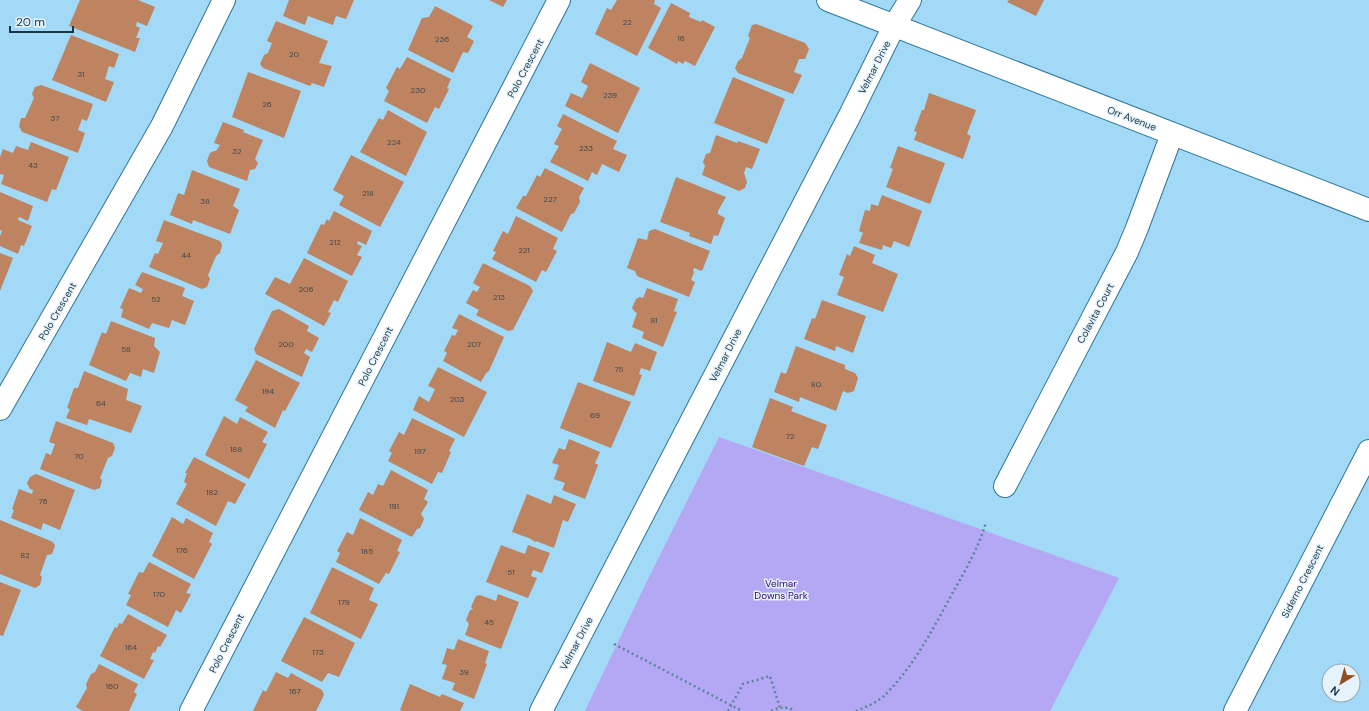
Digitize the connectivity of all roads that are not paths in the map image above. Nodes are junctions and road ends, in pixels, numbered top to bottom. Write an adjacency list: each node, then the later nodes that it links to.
1 (224, 0): 8 (street, Polo Crescent)
2 (559, 0): 11 (street, Polo Crescent)
3 (828, 0): 5 (street, Orr Avenue)
4 (910, 0): 5 (street, Velmar Drive)
5 (894, 26): 6 (street, Orr Avenue); 12 (street, Velmar Drive)
6 (1172, 134): 7 (street, Orr Avenue); 10 (street, Colavita Court)
7 (1369, 210)
8 (0, 409)
9 (1369, 451): 13 (street, Siderno Crescent)
10 (1005, 486)
11 (191, 711)
12 (541, 711)
13 (1235, 711)

